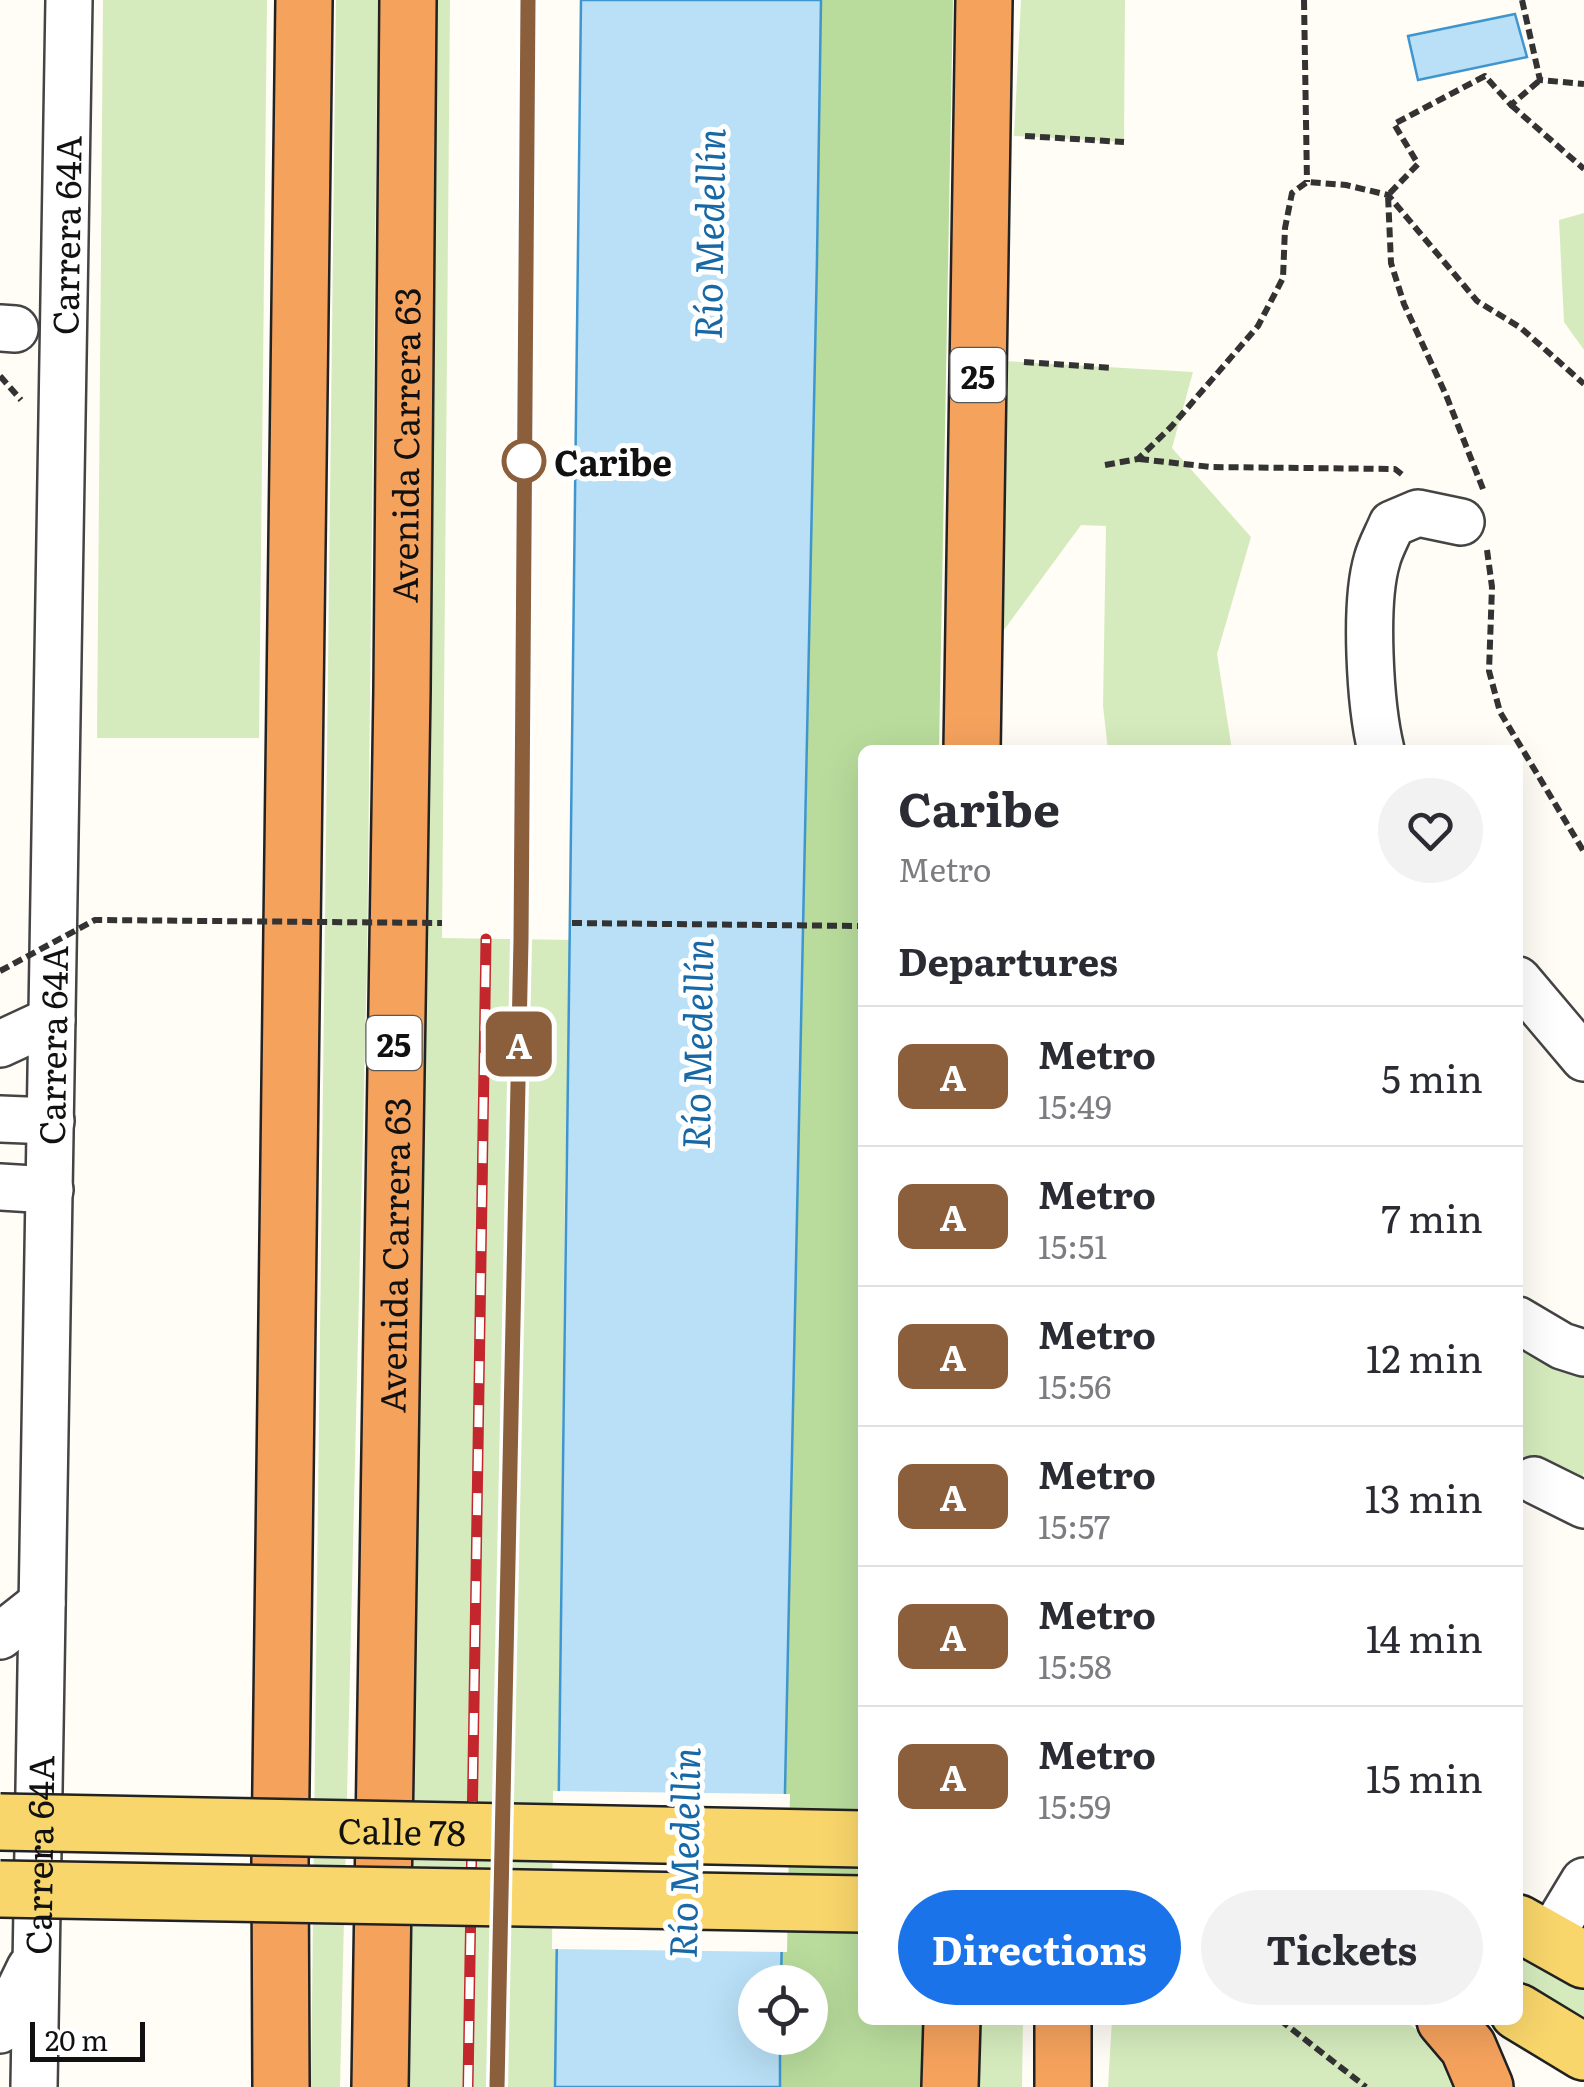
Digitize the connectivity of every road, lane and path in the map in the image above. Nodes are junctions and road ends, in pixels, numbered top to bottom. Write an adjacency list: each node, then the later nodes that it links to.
1 (69, 0): 34 (street, Carrera 64A)
2 (304, 0): 61 (highway)
3 (408, 0): 62 (highway, Avenida Carrera 63 / 25)
4 (984, 0): 10 (highway, 25)
5 (1304, 0): 13 (path)
6 (1522, 0): 7 (path)
7 (1540, 80): 8 (path); 9 (path)
8 (1584, 84)
9 (1511, 105): 12 (path); 14 (path)
10 (982, 134): 11 (path); 15 (highway, 25)
11 (1124, 142)
12 (1584, 169)
13 (1307, 182): 14 (path); 20 (path)
14 (1388, 196): 18 (path); 23 (path)
15 (978, 360): 16 (path); 24 (highway, 25)
16 (1112, 368)
17 (0, 376): 19 (path)
18 (1584, 384)
19 (31, 411)
20 (1138, 459): 21 (path); 22 (path)
21 (1105, 464)
22 (1408, 480)
23 (1473, 509): 25 (street); 26 (path)
24 (972, 745)
25 (1380, 745)
26 (1520, 745)
27 (1523, 750): 28 (path)
28 (1584, 852)
29 (442, 922): 32 (path, bridge)
30 (572, 923): 31 (path)
31 (858, 926)
32 (0, 971)
33 (1523, 986): 36 (street)
34 (52, 1020): 35 (street); 38 (street, Carrera 64A)
35 (0, 1044)
36 (1584, 1058)
37 (0, 1119): 38 (street)
38 (50, 1121): 40 (street, Carrera 64A)
39 (0, 1186): 40 (street)
40 (50, 1190): 45 (street, Carrera 64A)
41 (1523, 1324): 42 (street)
42 (1584, 1353)
43 (1534, 1480): 44 (street)
44 (1584, 1505)
45 (21, 1597): 46 (street); 53 (street, Carrera 64A)
46 (0, 1636)
47 (0, 1822): 48 (main road, Calle 78, bridge)
48 (858, 1840)
49 (1584, 1880): 52 (street)
50 (0, 1889): 51 (main road, Calle 78, bridge)
51 (858, 1904)
52 (1550, 1941)
53 (36, 1958): 58 (street); 60 (street, Carrera 64A)
54 (1523, 2015): 59 (main road)
55 (952, 2025): 63 (highway)
56 (1286, 2025): 64 (path)
57 (1449, 2025): 65 (highway)
58 (0, 2030)
59 (1584, 2052)
60 (34, 2087)
61 (280, 2087)
62 (380, 2087)
63 (950, 2087)
64 (1366, 2087)
65 (1485, 2087)

